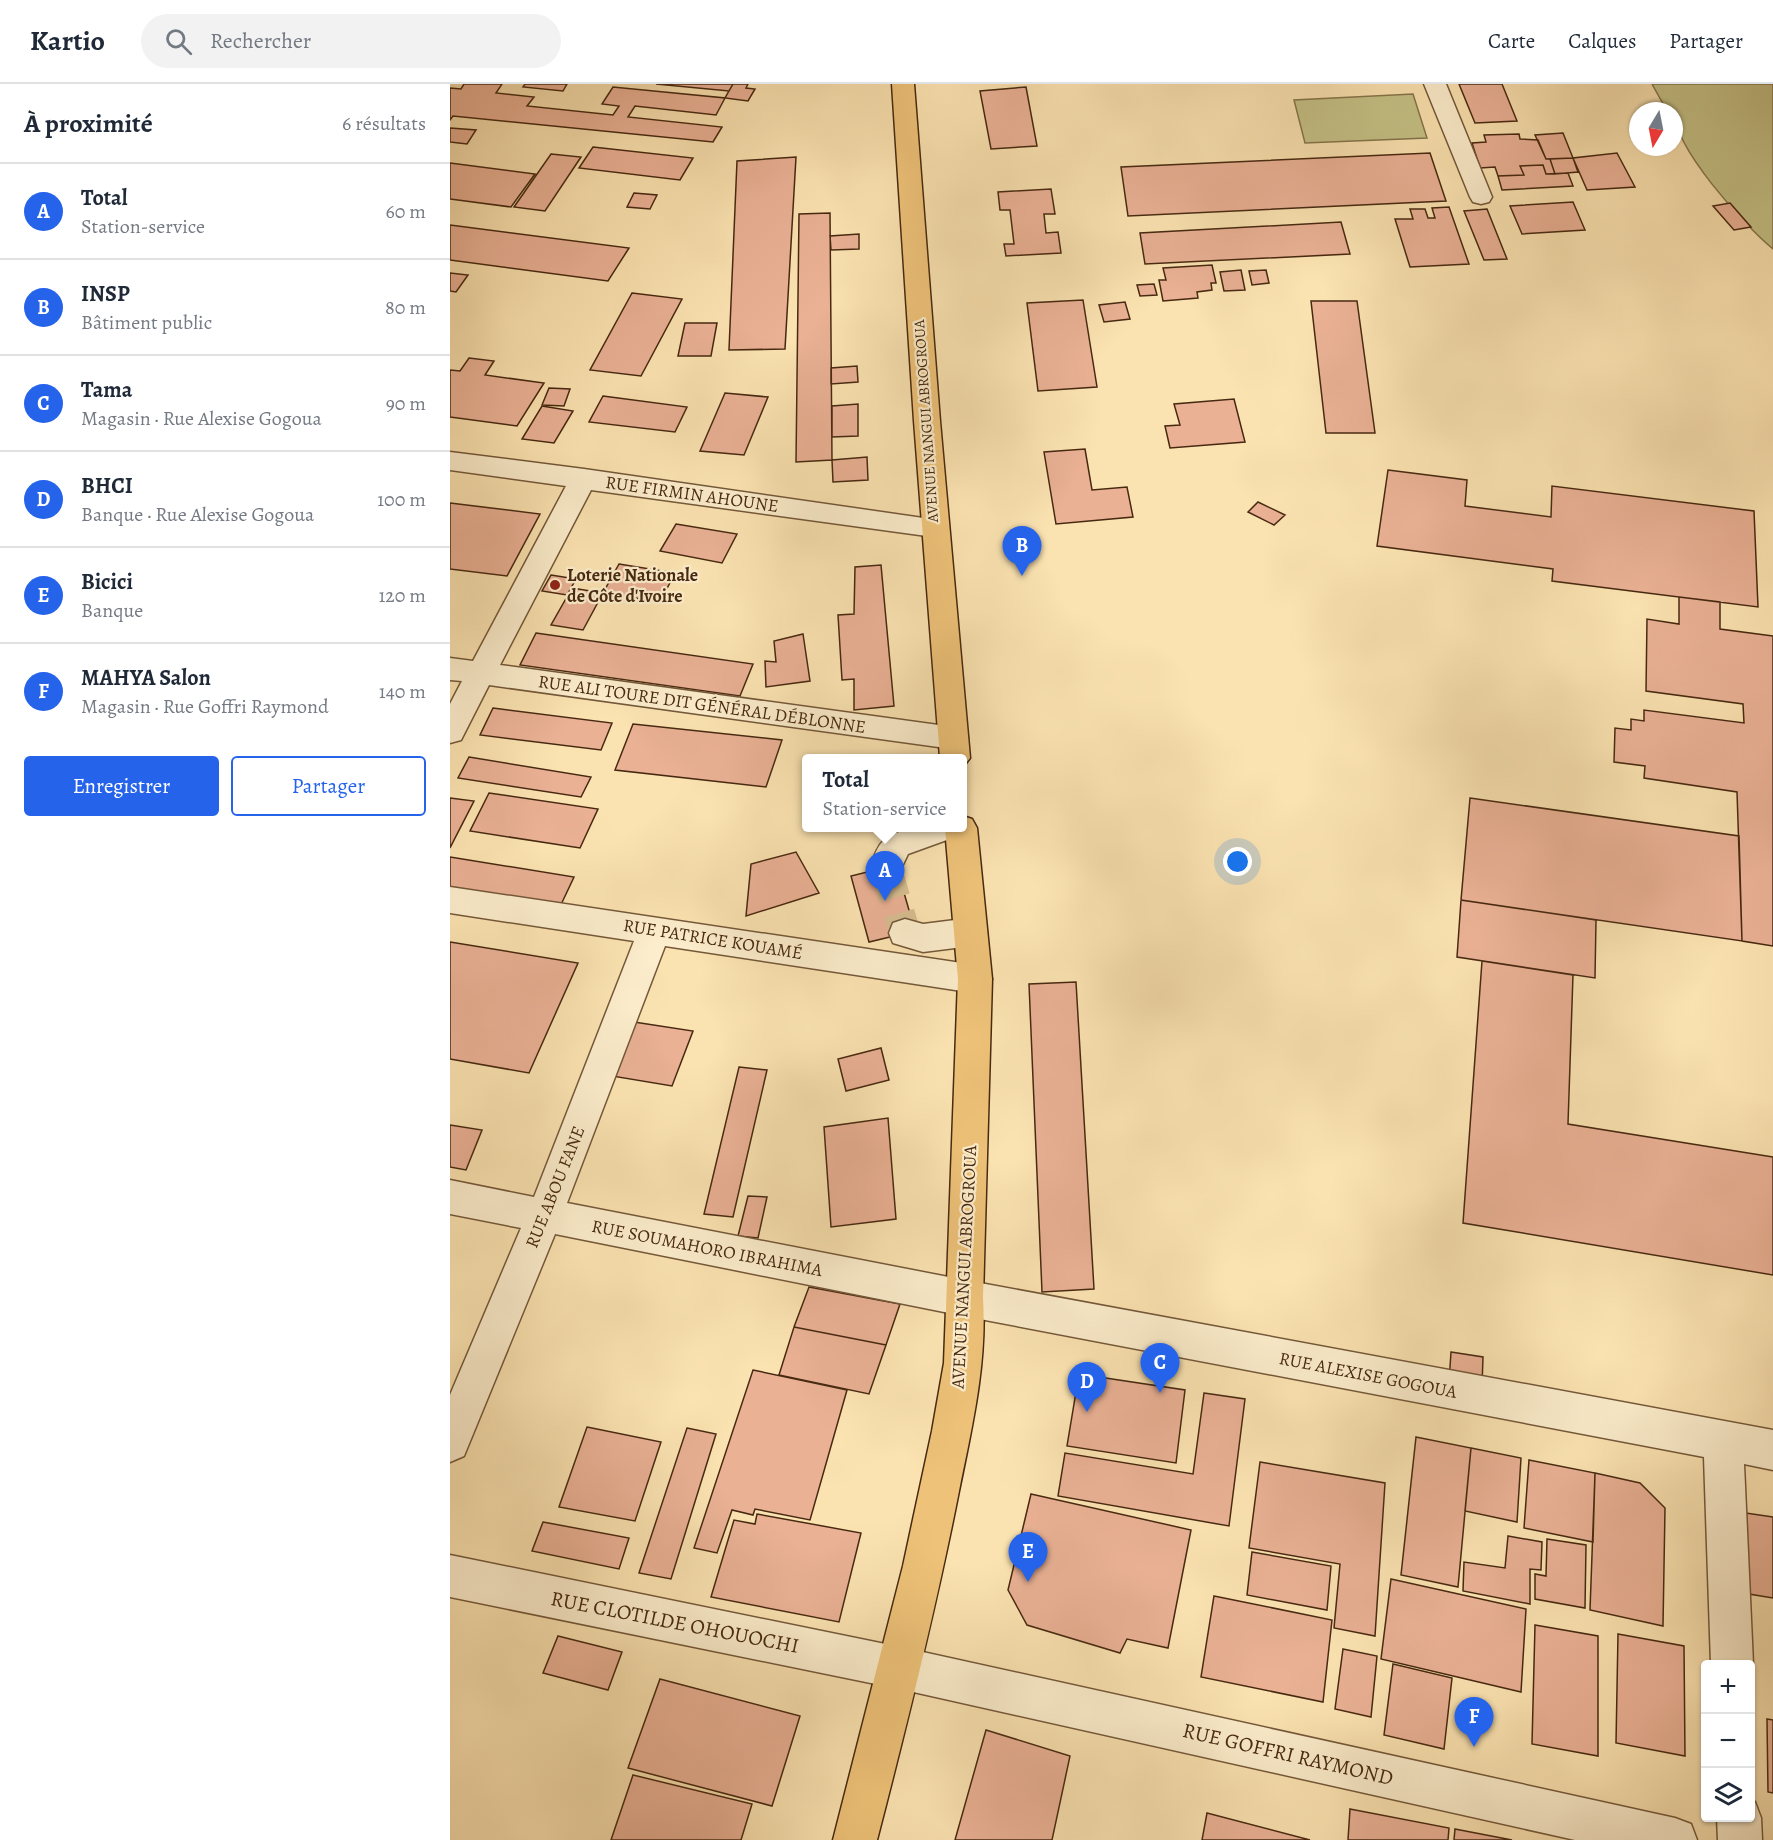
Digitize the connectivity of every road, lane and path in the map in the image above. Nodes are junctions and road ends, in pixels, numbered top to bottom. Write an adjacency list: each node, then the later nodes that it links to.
1 (903, 84): 6 (main road, AVENUE NANGUI ABROGROUA)
2 (1435, 84): 3 (street)
3 (1481, 197)
4 (450, 461): 5 (street, RUE FIRMIN AHOUNE)
5 (584, 478): 6 (street, RUE FIRMIN AHOUNE); 8 (street)
6 (934, 528): 10 (main road, AVENUE NANGUI ABROGROUA)
7 (450, 669): 8 (street, RUE ALI TOURE DIT GÉNÉRAL DÉBLONNE)
8 (482, 674): 9 (street); 10 (street, RUE ALI TOURE DIT GÉNÉRAL DÉBLONNE)
9 (450, 732)
10 (954, 748)
11 (933, 832): 13 (street)
12 (961, 832): 16 (main road, AVENUE NANGUI ABROGROUA)
13 (886, 868)
14 (450, 900): 15 (street, RUE PATRICE KOUAMÉ)
15 (655, 930): 18 (street, RUE PATRICE KOUAMÉ); 20 (street, RUE ABOU FANE)
16 (971, 932): 17 (street); 18 (main road, AVENUE NANGUI ABROGROUA)
17 (905, 933)
18 (975, 979): 21 (main road, AVENUE NANGUI ABROGROUA)
19 (450, 1197): 20 (street, RUE SOUMAHORO IBRAHIMA)
20 (544, 1217): 21 (street, RUE SOUMAHORO IBRAHIMA); 22 (street, RUE ABOU FANE)
21 (964, 1298): 23 (street, RUE ALEXISE GOGOUA); 27 (main road, AVENUE NANGUI ABROGROUA)
22 (450, 1442)
23 (1723, 1442): 24 (street, RUE ALEXISE GOGOUA); 26 (street)
24 (1773, 1450)
25 (450, 1576): 27 (street, RUE CLOTILDE OHOUOCHI)
26 (1732, 1660)
27 (900, 1668): 29 (main road, AVENUE NANGUI ABROGROUA); 30 (street, RUE GOFFRI RAYMOND)
28 (1739, 1822): 31 (street)
29 (855, 1840)
30 (1675, 1840)
31 (1740, 1840)

